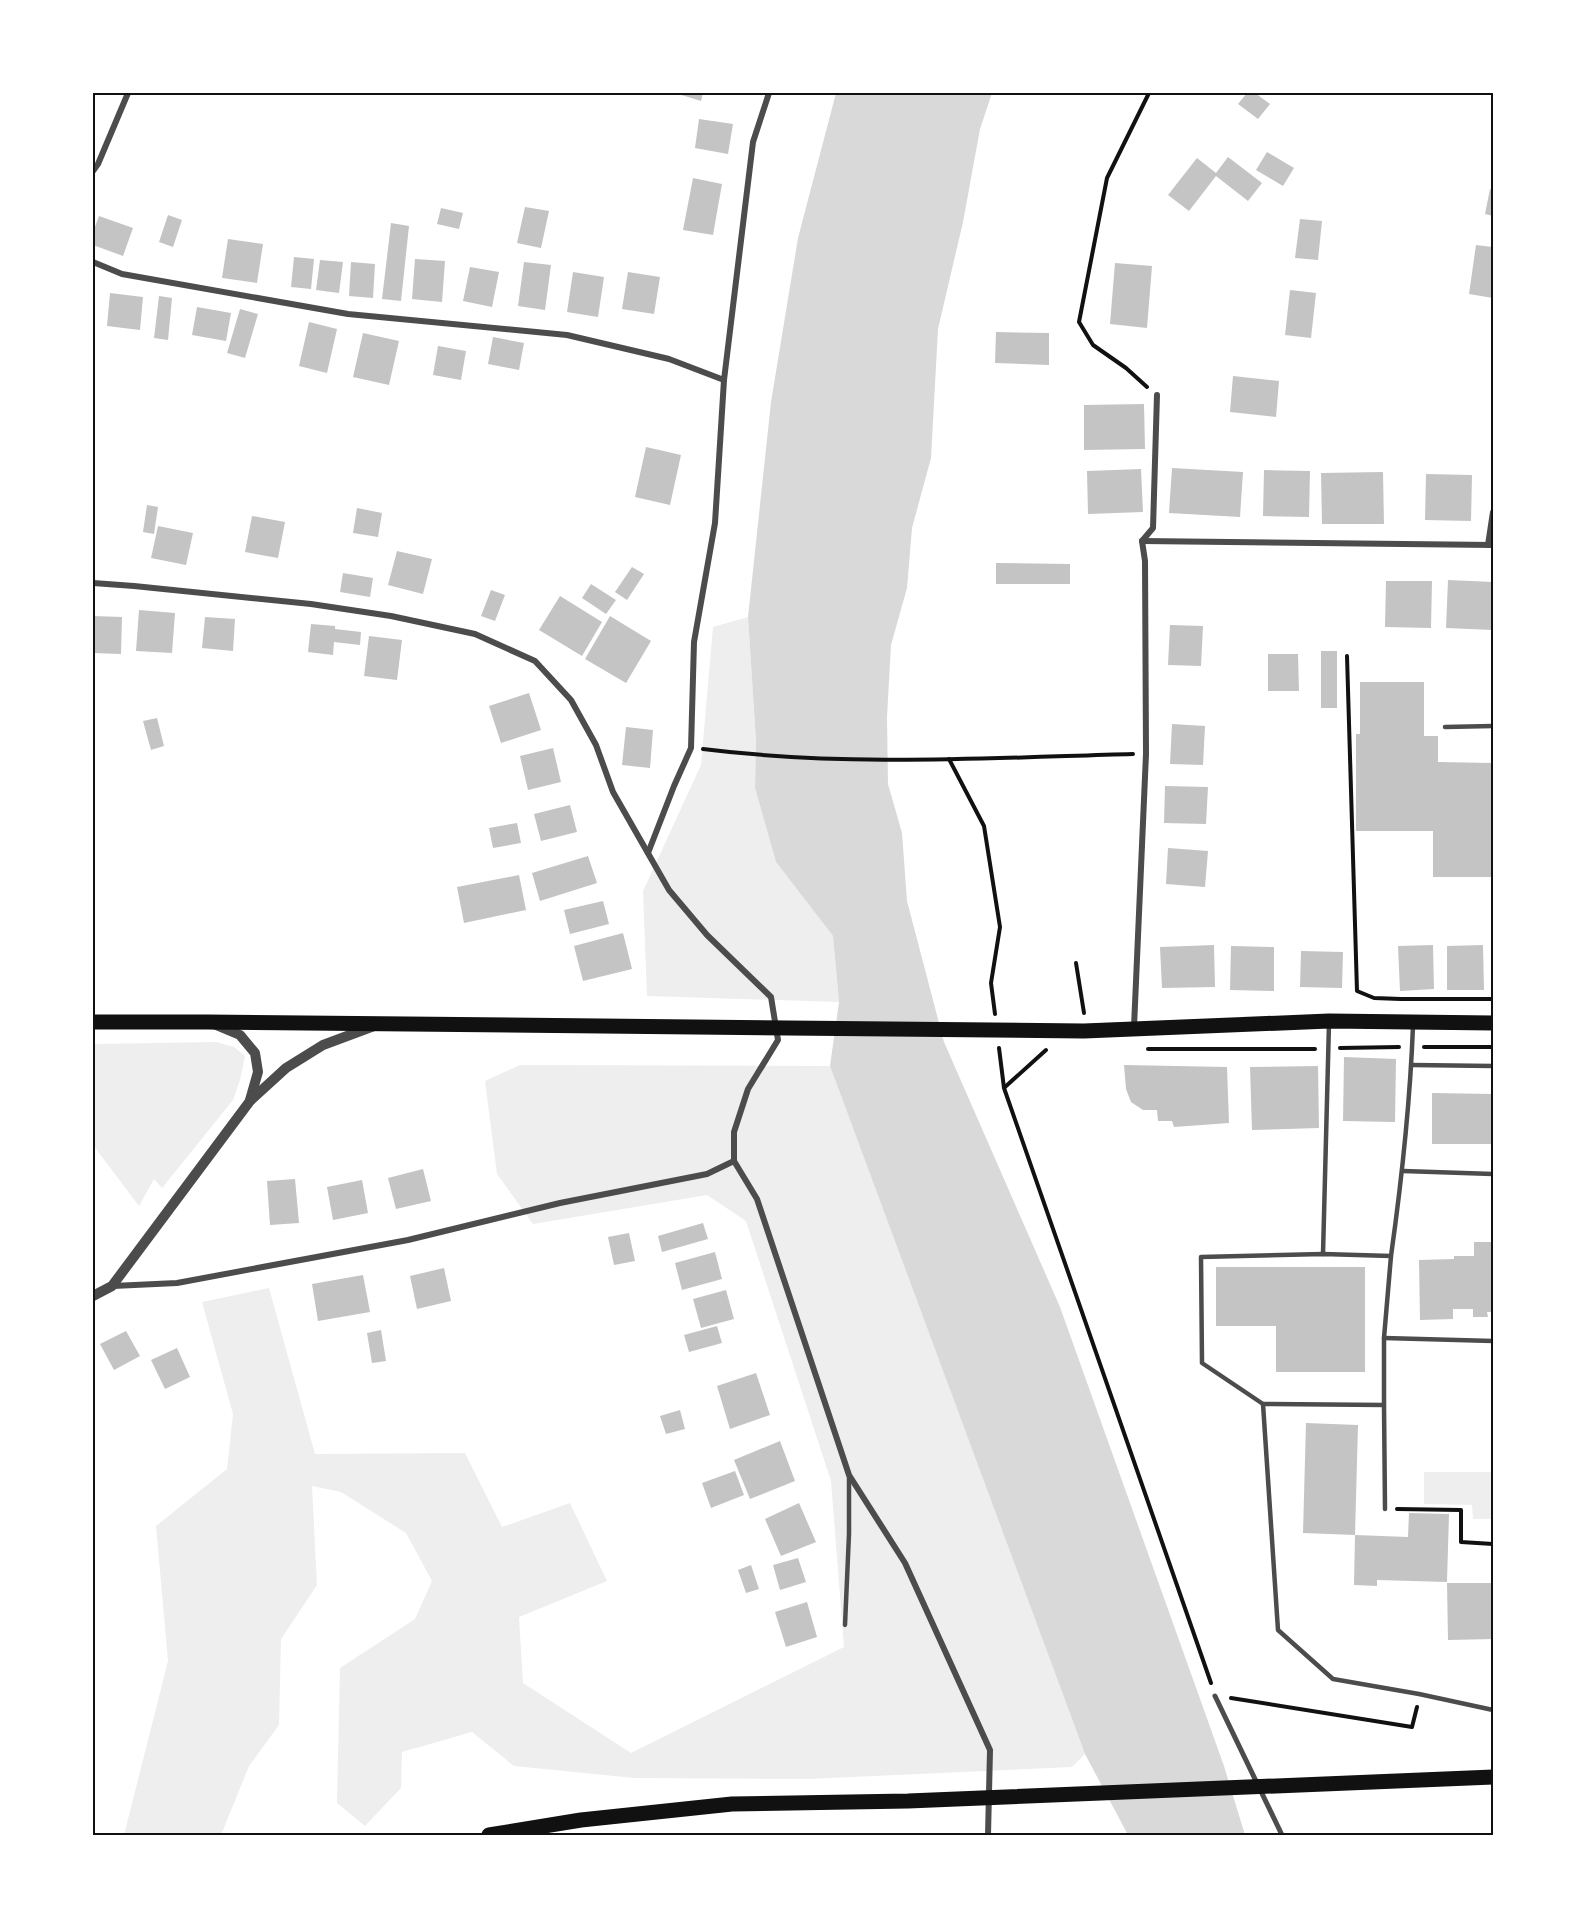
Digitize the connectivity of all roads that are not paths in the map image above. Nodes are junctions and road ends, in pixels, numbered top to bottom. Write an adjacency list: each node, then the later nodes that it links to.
1 (128, 93): 3 (street)
2 (769, 93): 5 (street)
3 (93, 171)
4 (93, 261): 5 (street)
5 (724, 380): 13 (street)
6 (1157, 395): 8 (street)
7 (1493, 512): 9 (street)
8 (1142, 541): 9 (street); 20 (street)
9 (1490, 545)
10 (93, 583): 13 (street)
11 (1493, 726): 12 (lane)
12 (1445, 727)
13 (648, 853): 24 (street)
14 (1329, 1021): 17 (main road); 20 (main road); 27 (lane)
15 (93, 1022): 16 (main road)
16 (207, 1022): 19 (main road); 23 (street)
17 (1413, 1022): 18 (main road); 21 (lane)
18 (1493, 1023)
19 (381, 1024): 20 (main road); 23 (street)
20 (1134, 1028)
21 (1412, 1065): 22 (lane); 25 (lane)
22 (1493, 1066)
23 (250, 1101): 29 (street)
24 (734, 1161): 29 (street); 35 (street)
25 (1404, 1171): 26 (lane); 28 (lane)
26 (1493, 1174)
27 (1323, 1254): 28 (lane); 33 (lane)
28 (1391, 1256): 31 (lane)
29 (112, 1286): 30 (street)
30 (93, 1296)
31 (1384, 1338): 32 (lane); 34 (lane)
32 (1493, 1341)
33 (1263, 1404): 34 (lane); 39 (lane)
34 (1384, 1405): 36 (lane)
35 (849, 1475): 37 (lane); 42 (street)
36 (1385, 1509)
37 (845, 1625)
38 (1215, 1696): 43 (street)
39 (1493, 1710)
40 (1493, 1777): 41 (main road)
41 (489, 1835)
42 (988, 1835)
43 (1282, 1835)

